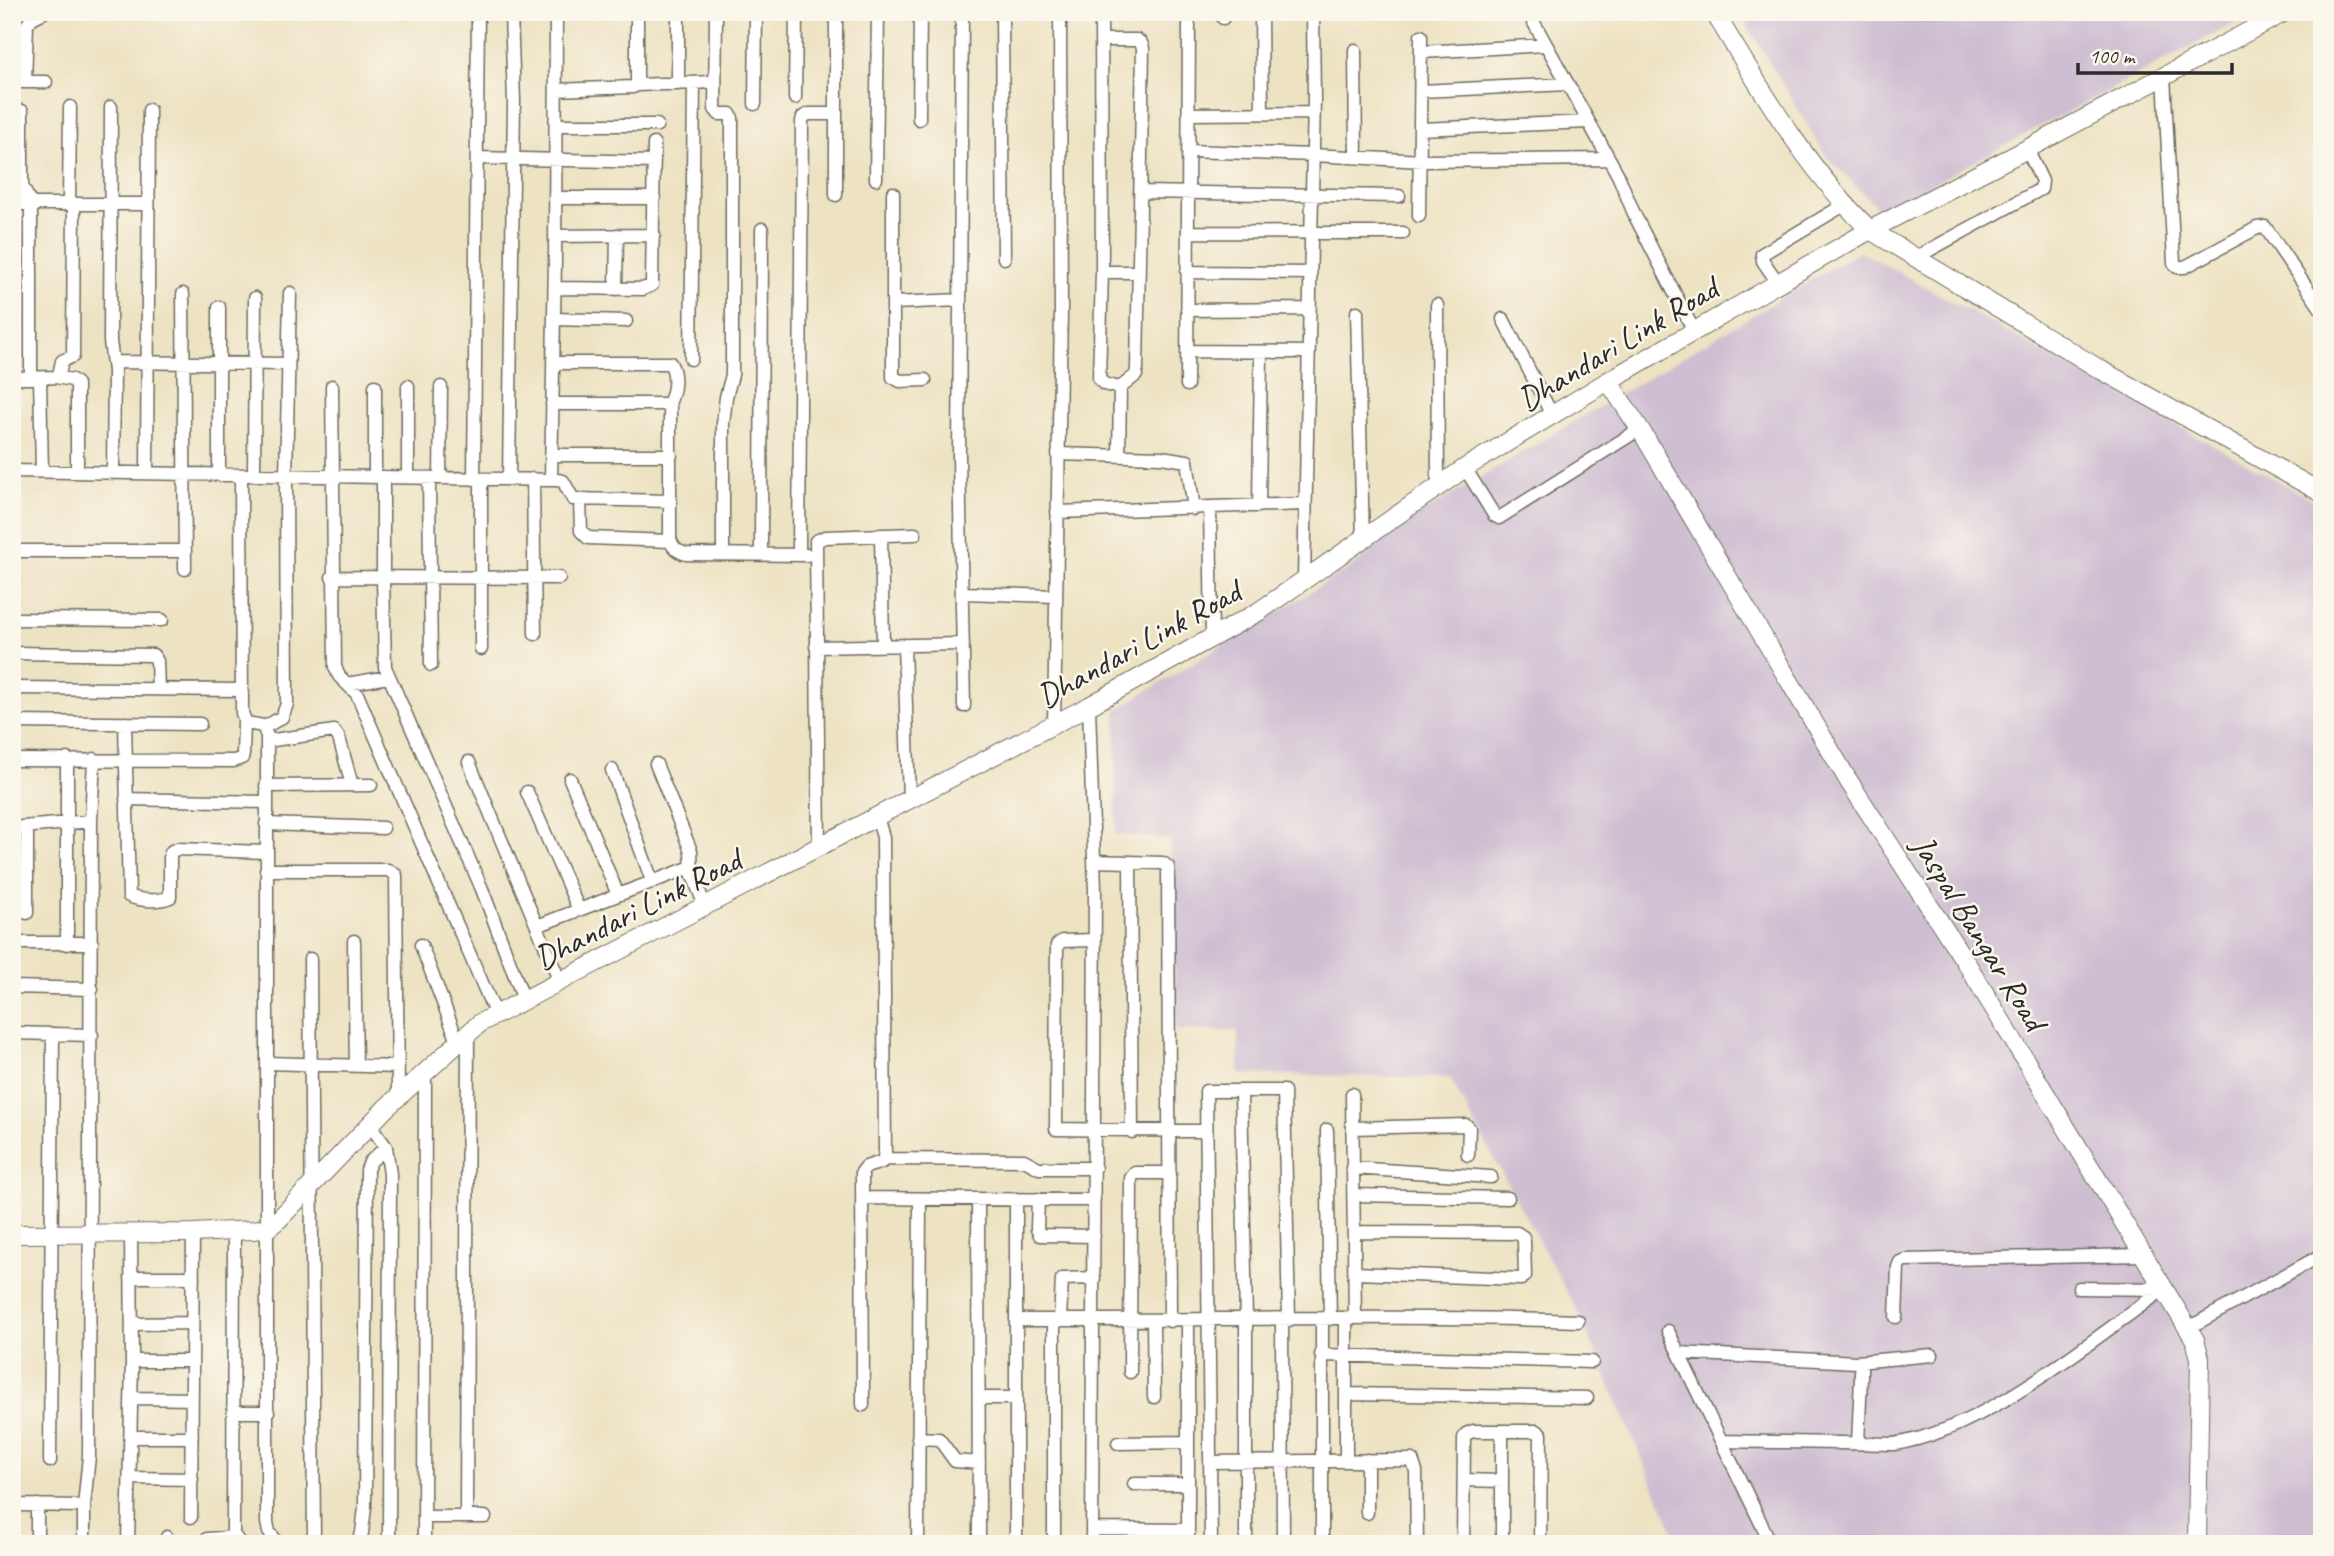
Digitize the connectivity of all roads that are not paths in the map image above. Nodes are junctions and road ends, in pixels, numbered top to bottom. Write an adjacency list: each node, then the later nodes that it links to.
1 (44, 12): 30 (street)
2 (478, 12): 59 (street)
3 (511, 12): 60 (street)
4 (556, 12): 37 (street)
5 (637, 12): 36 (street)
6 (678, 12): 34 (street)
7 (716, 12): 32 (street)
8 (756, 12): 40 (street)
9 (796, 12): 39 (street)
10 (836, 12): 47 (street)
11 (877, 12): 65 (street)
12 (920, 12): 49 (street)
13 (962, 12): 101 (street)
14 (1002, 12): 89 (street)
15 (1060, 12): 139 (street)
16 (1101, 12): 25 (street)
17 (1261, 12): 45 (street)
18 (1313, 12): 46 (street)
19 (1528, 12): 26 (street)
20 (1714, 12): 79 (street)
21 (2285, 12): 22 (street, Dhandari Link Road)
22 (2268, 17): 29 (street, Dhandari Link Road)
23 (1189, 25): 48 (street)
24 (1421, 36): 28 (street)
25 (1101, 40): 66 (street); 91 (street)
26 (1546, 46): 28 (street); 35 (street)
27 (1355, 50): 58 (street)
28 (1421, 52): 38 (street)
29 (2164, 76): 55 (street, Dhandari Link Road); 107 (street)
30 (19, 82): 31 (street)
31 (46, 82)
32 (715, 82): 33 (street); 177 (street)
33 (694, 83): 34 (street); 116 (street)
34 (678, 84): 36 (street)
35 (1568, 84): 38 (street); 50 (street)
36 (637, 85): 37 (street)
37 (556, 89): 51 (street)
38 (1421, 91): 53 (street)
39 (795, 98)
40 (755, 104)
41 (69, 107): 76 (street)
42 (111, 107): 77 (street)
43 (149, 110): 78 (street)
44 (22, 111): 75 (street)
45 (1262, 113): 46 (street); 48 (street)
46 (1314, 113): 57 (street)
47 (836, 114): 69 (street); 179 (street)
48 (1188, 114): 56 (street)
49 (919, 119)
50 (1589, 122): 53 (street); 61 (street)
51 (556, 125): 52 (street); 62 (street)
52 (657, 125)
53 (1420, 129): 63 (street)
54 (654, 144): 64 (street)
55 (2027, 149): 82 (street, Dhandari Link Road); 90 (street)
56 (1188, 151): 57 (street); 67 (street)
57 (1313, 155): 58 (street); 70 (street)
58 (1356, 157): 63 (street)
59 (477, 158): 60 (street); 158 (street)
60 (514, 159): 62 (street); 159 (street)
61 (1609, 159): 63 (street); 112 (street)
62 (555, 160): 64 (street); 72 (street)
63 (1420, 161): 80 (street)
64 (654, 162): 73 (street)
65 (876, 179)
66 (1140, 191): 67 (street); 92 (street)
67 (1188, 192): 70 (street); 84 (street)
68 (893, 193): 102 (street)
69 (836, 195)
70 (1312, 195): 71 (street); 83 (street)
71 (1399, 196)
72 (555, 198): 73 (street); 88 (street)
73 (654, 198): 87 (street)
74 (12, 204): 75 (street)
75 (31, 204): 76 (street); 126 (street)
76 (71, 204): 77 (street); 124 (street)
77 (111, 204): 78 (street); 117 (street)
78 (147, 204): 118 (street)
79 (1844, 205): 82 (street); 95 (street)
80 (1419, 216)
81 (762, 229): 178 (street)
82 (1870, 230): 90 (street); 95 (street, Dhandari Link Road)
83 (1311, 231): 84 (street); 85 (street); 94 (street)
84 (1188, 232): 93 (street)
85 (1402, 233)
86 (617, 235): 87 (street); 88 (street); 97 (street)
87 (654, 235): 97 (street)
88 (555, 236): 96 (street)
89 (1004, 258)
90 (1915, 258): 163 (street)
91 (1102, 272): 92 (street); 134 (street)
92 (1139, 272): 134 (street)
93 (1187, 272): 94 (street); 106 (street)
94 (1309, 273): 105 (street)
95 (1778, 283): 112 (street, Dhandari Link Road)
96 (555, 288): 97 (street); 110 (street)
97 (616, 289)
98 (290, 293): 123 (street)
99 (183, 294): 119 (street)
100 (255, 298): 122 (street)
101 (960, 300): 102 (street); 189 (street)
102 (894, 303): 127 (street)
103 (1437, 305): 162 (street)
104 (219, 307): 120 (street)
105 (1308, 309): 106 (street); 115 (street)
106 (1187, 310): 113 (street)
107 (2322, 310)
108 (1357, 312): 173 (street)
109 (1503, 318): 137 (street)
110 (554, 319): 111 (street); 121 (street)
111 (626, 321)
112 (1694, 331): 128 (street, Dhandari Link Road)
113 (1187, 351): 114 (street); 129 (street)
114 (1261, 352): 115 (street); 167 (street)
115 (1307, 352): 166 (street)
116 (691, 359)
117 (113, 362): 118 (street); 147 (street)
118 (148, 362): 119 (street); 148 (street)
119 (184, 363): 120 (street); 149 (street)
120 (219, 363): 122 (street); 150 (street)
121 (553, 363): 135 (street); 136 (street)
122 (254, 364): 123 (street); 152 (street)
123 (288, 364): 153 (street)
124 (56, 377): 126 (street); 146 (street)
125 (12, 378): 126 (street)
126 (36, 378): 145 (street)
127 (925, 380)
128 (1608, 381): 137 (street, Dhandari Link Road); 138 (street, Jaspal Bangar Road)
129 (1187, 385)
130 (332, 386): 154 (street)
131 (375, 386): 155 (street)
132 (408, 386): 156 (street)
133 (440, 387): 157 (street)
134 (1120, 388): 142 (street)
135 (552, 404): 136 (street); 140 (street)
136 (668, 405): 141 (street)
137 (1552, 415): 143 (street, Dhandari Link Road)
138 (1640, 429): 143 (street); 306 (street, Jaspal Bangar Road)
139 (1058, 454): 142 (street); 170 (street)
140 (551, 455): 141 (street); 161 (street)
141 (671, 455): 165 (street)
142 (1119, 455): 169 (street)
143 (1465, 468): 162 (street, Dhandari Link Road)
144 (12, 471): 145 (street)
145 (42, 471): 146 (street)
146 (77, 472): 147 (street)
147 (113, 473): 148 (street)
148 (147, 473): 149 (street)
149 (185, 474): 150 (street); 176 (street)
150 (219, 475): 151 (street)
151 (241, 475): 152 (street); 206 (street)
152 (254, 475): 153 (street)
153 (286, 476): 154 (street); 214 (street)
154 (331, 476): 155 (street); 182 (street)
155 (379, 477): 156 (street); 183 (street)
156 (408, 477): 157 (street)
157 (434, 478): 158 (street); 184 (street)
158 (478, 479): 159 (street); 185 (street)
159 (509, 479): 160 (street)
160 (533, 480): 161 (street); 186 (street)
161 (551, 480): 164 (street)
162 (1438, 487): 173 (street, Dhandari Link Road)
163 (2322, 493)
164 (580, 500): 165 (street); 174 (street)
165 (671, 500): 174 (street)
166 (1305, 504): 167 (street); 188 (street)
167 (1259, 506): 168 (street)
168 (1210, 508): 169 (street); 194 (street)
169 (1194, 509): 170 (street)
170 (1058, 512): 190 (street)
171 (915, 534): 172 (street)
172 (881, 535): 180 (street); 197 (street)
173 (1363, 539): 188 (street, Dhandari Link Road)
174 (671, 541): 177 (street)
175 (12, 551): 176 (street)
176 (185, 551): 181 (street)
177 (723, 554): 178 (street)
178 (761, 554): 179 (street)
179 (799, 554): 180 (street)
180 (815, 555): 198 (street)
181 (185, 569)
182 (332, 577): 183 (street); 203 (street)
183 (383, 577): 184 (street); 202 (street)
184 (430, 578): 185 (street); 201 (street)
185 (482, 578): 186 (street); 199 (street)
186 (534, 578): 187 (street); 193 (street)
187 (559, 578)
188 (1304, 580): 194 (street, Dhandari Link Road)
189 (962, 593): 190 (street); 195 (street)
190 (1056, 596): 213 (street)
191 (12, 619): 192 (street)
192 (162, 620)
193 (535, 634)
194 (1212, 637): 208 (street, Dhandari Link Road)
195 (963, 643): 196 (street); 207 (street)
196 (904, 645): 197 (street); 229 (street)
197 (883, 646): 198 (street)
198 (816, 648): 238 (street)
199 (481, 649)
200 (12, 653): 205 (street)
201 (431, 666)
202 (388, 677): 203 (street); 260 (street)
203 (347, 684): 261 (street)
204 (12, 688): 205 (street)
205 (158, 689): 206 (street)
206 (242, 690): 210 (street)
207 (964, 706)
208 (1089, 706): 213 (street, Dhandari Link Road); 240 (street)
209 (12, 722): 211 (street)
210 (244, 722): 214 (street); 218 (street)
211 (125, 723): 212 (street); 218 (street)
212 (200, 724)
213 (1054, 725): 229 (street, Dhandari Link Road)
214 (265, 727): 215 (street)
215 (267, 741): 224 (street); 226 (street)
216 (67, 759): 217 (street); 219 (street); 233 (street)
217 (94, 759): 218 (street); 232 (street)
218 (126, 759): 228 (street)
219 (12, 760)
220 (469, 762): 249 (street)
221 (656, 764): 242 (street)
222 (612, 770): 244 (street)
223 (570, 779): 245 (street)
224 (352, 785): 225 (street); 226 (street)
225 (371, 785)
226 (266, 786): 230 (street)
227 (527, 792): 247 (street)
228 (126, 799): 230 (street); 239 (street)
229 (909, 800): 231 (street, Dhandari Link Road)
230 (266, 802): 234 (street)
231 (877, 817): 238 (street, Dhandari Link Road); 283 (street)
232 (91, 821): 233 (street); 253 (street)
233 (68, 823): 235 (street); 254 (street)
234 (266, 824): 237 (street); 239 (street)
235 (27, 827): 236 (street); 248 (street)
236 (12, 828)
237 (383, 828)
238 (819, 847): 246 (street, Dhandari Link Road)
239 (266, 852): 243 (street)
240 (1094, 861): 241 (street); 250 (street)
241 (1130, 862): 279 (street); 280 (street)
242 (691, 867): 244 (street); 246 (street)
243 (266, 870): 266 (street); 269 (street)
244 (652, 881): 245 (street)
245 (618, 895): 247 (street)
246 (705, 906): 257 (street, Dhandari Link Road)
247 (579, 910): 249 (street)
248 (27, 913)
249 (537, 926): 257 (street)
250 (1095, 940): 277 (street); 277 (street)
251 (354, 941): 268 (street)
252 (12, 943): 254 (street)
253 (92, 943): 254 (street); 259 (street)
254 (67, 944)
255 (421, 945): 265 (street)
256 (310, 959): 267 (street)
257 (560, 982): 260 (street, Dhandari Link Road)
258 (12, 987): 259 (street)
259 (92, 989): 264 (street)
260 (524, 1000): 261 (street, Dhandari Link Road)
261 (496, 1015): 265 (street, Dhandari Link Road)
262 (12, 1033): 263 (street)
263 (53, 1034): 264 (street); 303 (street)
264 (92, 1035): 304 (street)
265 (463, 1038): 270 (street, Dhandari Link Road); 379 (street)
266 (267, 1063): 267 (street); 297 (street)
267 (312, 1065): 268 (street); 288 (street)
268 (356, 1066): 269 (street)
269 (398, 1067): 273 (street)
270 (425, 1071): 273 (street, Dhandari Link Road); 378 (street)
271 (1241, 1092): 278 (street); 321 (street); 322 (street)
272 (1352, 1094): 275 (street)
273 (398, 1097): 274 (street, Dhandari Link Road)
274 (370, 1125): 281 (street); 288 (street, Dhandari Link Road)
275 (1353, 1128): 282 (street); 284 (street)
276 (1327, 1130): 316 (street)
277 (1095, 1131): 279 (street); 285 (street)
278 (1205, 1131): 280 (street); 326 (street)
279 (1132, 1132): 280 (street)
280 (1170, 1132): 286 (street)
281 (386, 1147): 390 (street); 391 (street)
282 (1468, 1155)
283 (884, 1159): 285 (street); 290 (street)
284 (1352, 1167): 287 (street); 289 (street)
285 (1095, 1168): 296 (street)
286 (1170, 1173): 320 (street); 324 (street)
287 (1491, 1177)
288 (313, 1184): 297 (street, Dhandari Link Road); 389 (street)
289 (1354, 1195): 291 (street); 299 (street)
290 (863, 1198): 292 (street); 348 (street)
291 (1508, 1198)
292 (920, 1199): 293 (street); 354 (street)
293 (978, 1199): 294 (street); 344 (street)
294 (1016, 1199): 295 (street); 317 (street)
295 (1038, 1199): 296 (street); 305 (street)
296 (1094, 1200): 305 (street)
297 (268, 1227): 298 (street); 350 (street)
298 (234, 1231): 301 (street); 349 (street)
299 (1354, 1232): 308 (street); 308 (street)
300 (131, 1233): 301 (street); 304 (street); 309 (street)
301 (193, 1233): 310 (street)
302 (12, 1234): 303 (street)
303 (50, 1234): 304 (street); 361 (street)
304 (89, 1234): 375 (street)
305 (1094, 1236): 311 (street)
306 (2143, 1255): 313 (street, Jaspal Bangar Road); 314 (street)
307 (2322, 1255): 330 (street)
308 (1355, 1273): 315 (street)
309 (131, 1277): 310 (street); 329 (street)
310 (193, 1277): 328 (street)
311 (1094, 1278): 318 (street); 319 (street)
312 (2079, 1288): 313 (street)
313 (2164, 1289): 330 (street, Jaspal Bangar Road); 358 (street)
314 (1896, 1317)
315 (1350, 1318): 316 (street); 327 (street); 334 (street)
316 (1326, 1319): 322 (street); 333 (street)
317 (1016, 1320): 318 (street); 345 (street)
318 (1057, 1320): 319 (street); 396 (street)
319 (1094, 1320): 320 (street); 381 (street)
320 (1129, 1320): 323 (street); 340 (street)
321 (1246, 1320): 322 (street); 326 (street); 366 (street)
322 (1285, 1320): 362 (street)
323 (1153, 1321): 324 (street); 342 (street)
324 (1170, 1321): 325 (street)
325 (1188, 1321): 326 (street); 356 (street)
326 (1208, 1321): 365 (street)
327 (1578, 1321)
328 (192, 1323): 329 (street); 336 (street)
329 (132, 1324): 337 (street)
330 (2188, 1328): 407 (street, Jaspal Bangar Road)
331 (1668, 1331): 332 (street)
332 (1679, 1353): 339 (street); 355 (street)
333 (1321, 1355): 334 (street); 363 (street)
334 (1346, 1355): 338 (street); 341 (street)
335 (1932, 1355): 339 (street)
336 (192, 1360): 337 (street); 347 (street)
337 (132, 1361): 343 (street)
338 (1592, 1362)
339 (1857, 1362): 358 (street)
340 (1130, 1372)
341 (1346, 1394): 346 (street); 359 (street)
342 (1154, 1397)
343 (132, 1398): 347 (street); 352 (street)
344 (979, 1398): 345 (street); 364 (street)
345 (1016, 1398): 395 (street)
346 (1587, 1398)
347 (192, 1399): 353 (street)
348 (863, 1405)
349 (233, 1412): 350 (street); 383 (street)
350 (268, 1412): 388 (street)
351 (1502, 1431): 369 (street); 370 (street); 405 (street)
352 (131, 1437): 353 (street); 367 (street)
353 (192, 1437): 368 (street)
354 (918, 1438): 364 (street); 393 (street)
355 (1721, 1441): 358 (street); 406 (street)
356 (1188, 1442): 357 (street); 372 (street)
357 (1118, 1443)
358 (1858, 1443)
359 (1346, 1460): 360 (street); 363 (street)
360 (1367, 1460): 376 (street); 402 (street)
361 (50, 1461)
362 (1283, 1461): 363 (street); 366 (street); 400 (street)
363 (1320, 1461): 401 (street)
364 (979, 1462): 394 (street)
365 (1210, 1462): 366 (street); 398 (street)
366 (1245, 1462): 399 (street)
367 (131, 1478): 368 (street); 386 (street)
368 (192, 1479): 377 (street)
369 (1464, 1480): 370 (street); 403 (street)
370 (1502, 1480): 404 (street)
371 (1134, 1484): 372 (street)
372 (1188, 1484): 382 (street)
373 (12, 1505): 374 (street)
374 (37, 1505): 375 (street); 384 (street)
375 (85, 1506): 385 (street)
376 (1367, 1513)
377 (191, 1517)
378 (425, 1517): 379 (street); 392 (street)
379 (466, 1517): 380 (street)
380 (485, 1517)
381 (1092, 1529): 382 (street); 397 (street)
382 (1188, 1537)
383 (237, 1541): 387 (street)
384 (37, 1544)
385 (85, 1544)
386 (128, 1544)
387 (204, 1544)
388 (279, 1544)
389 (314, 1544)
390 (357, 1544)
391 (389, 1544)
392 (424, 1544)
393 (918, 1544)
394 (979, 1544)
395 (1016, 1544)
396 (1054, 1544)
397 (1092, 1544)
398 (1211, 1544)
399 (1246, 1544)
400 (1283, 1544)
401 (1322, 1544)
402 (1417, 1544)
403 (1463, 1544)
404 (1502, 1544)
405 (1540, 1544)
406 (1771, 1544)
407 (2197, 1544)

